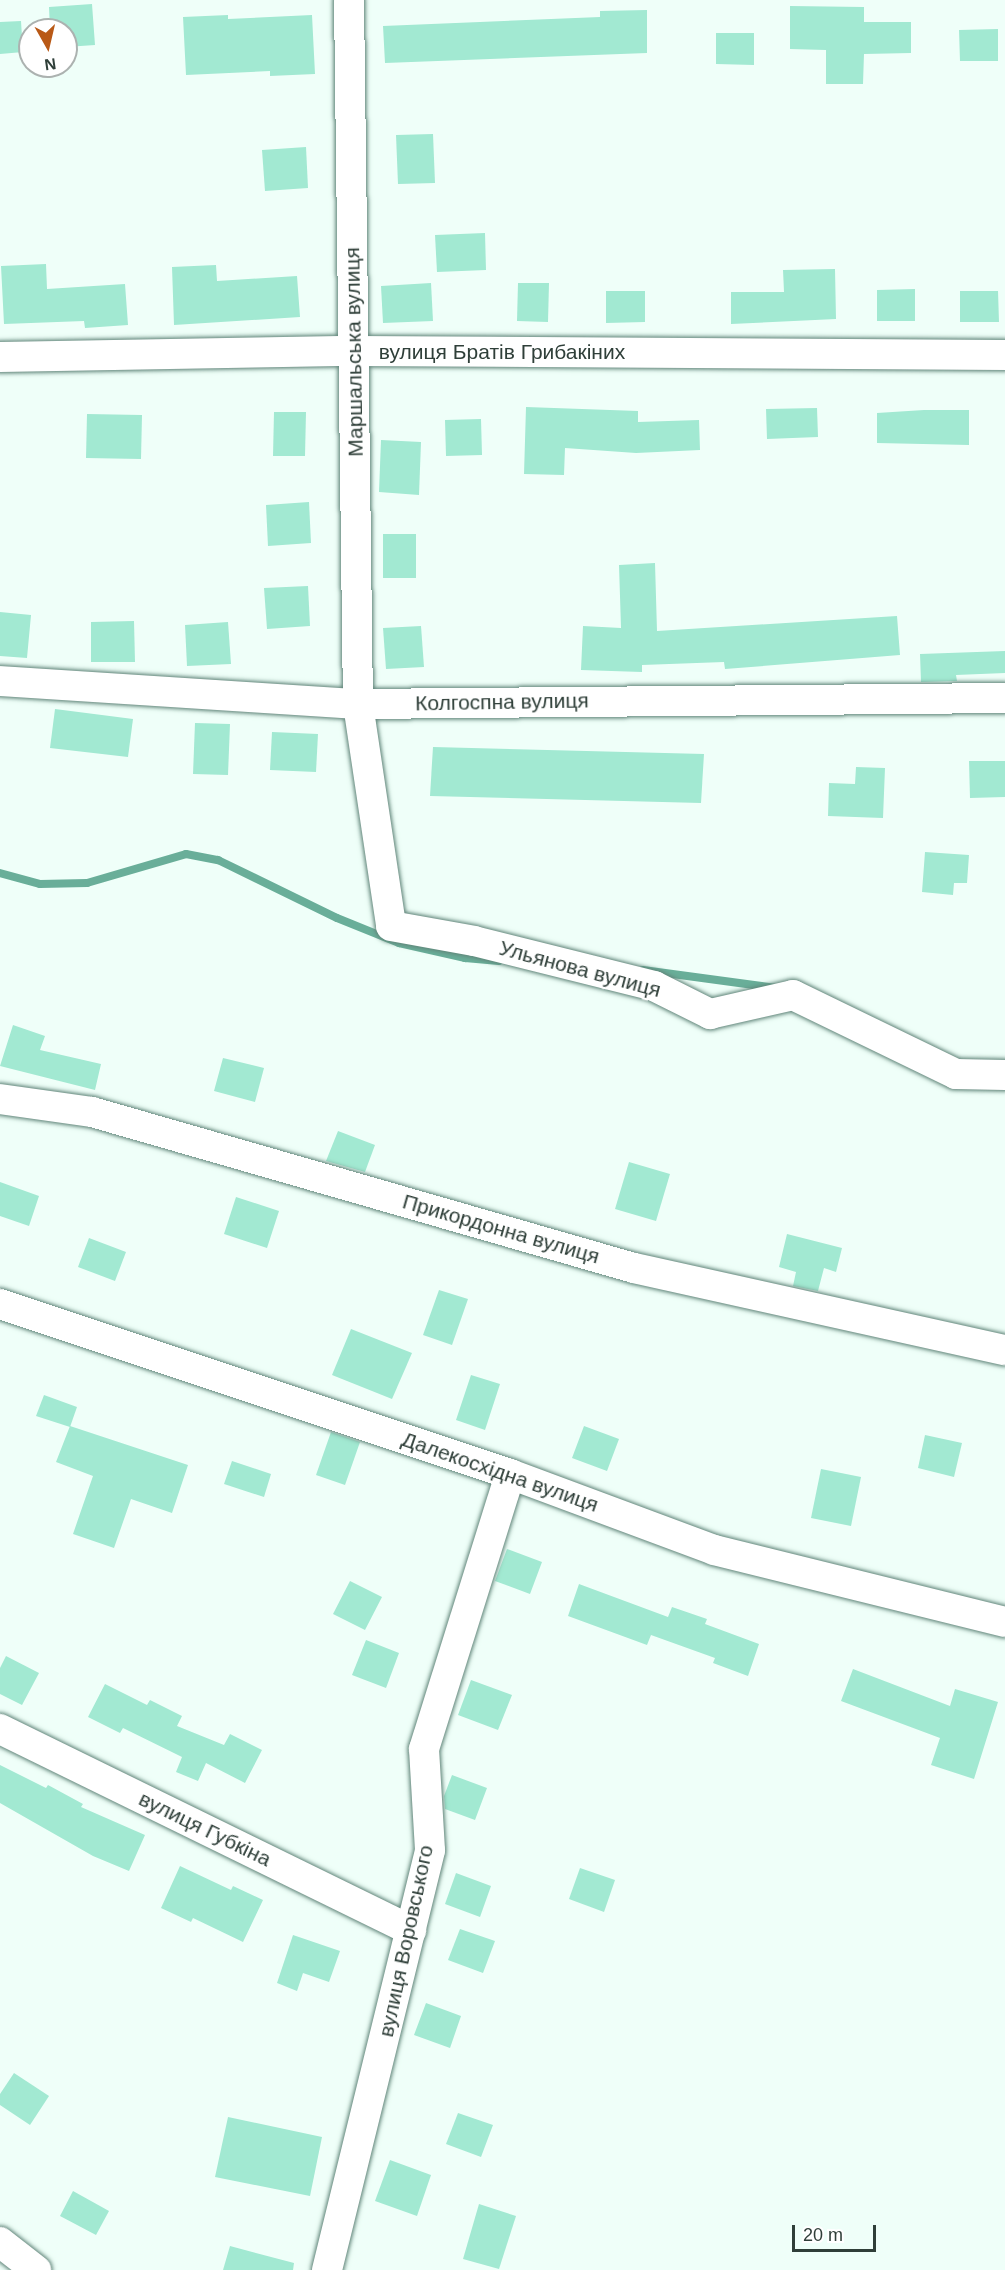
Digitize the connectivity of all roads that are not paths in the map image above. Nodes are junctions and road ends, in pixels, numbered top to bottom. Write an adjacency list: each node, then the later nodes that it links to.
1 (350, 0): 2 (street, Маршальська вулиця)
2 (354, 351): 3 (street, вулиця Братів Грибакіних); 4 (street, вулиця Братів Грибакіних); 7 (street, Маршальська вулиця)
3 (1005, 356)
4 (0, 357)
5 (0, 681): 7 (street, Колгоспна вулиця)
6 (1005, 698): 7 (street, Колгоспна вулиця)
7 (358, 704): 8 (street, Ульянова вулиця)
8 (1005, 1076)
9 (0, 1099): 11 (street, Прикордонна вулиця)
10 (0, 1304): 12 (street, Далекосхідна вулиця)
11 (1005, 1350)
12 (510, 1474): 13 (street, Далекосхідна вулиця); 15 (street, вулиця Воровського)
13 (1005, 1622)
14 (0, 1729): 15 (street, вулиця Губкіна)
15 (411, 1930): 18 (street, вулиця Воровського)
16 (0, 2242): 17 (street)
17 (36, 2270)
18 (327, 2270)

